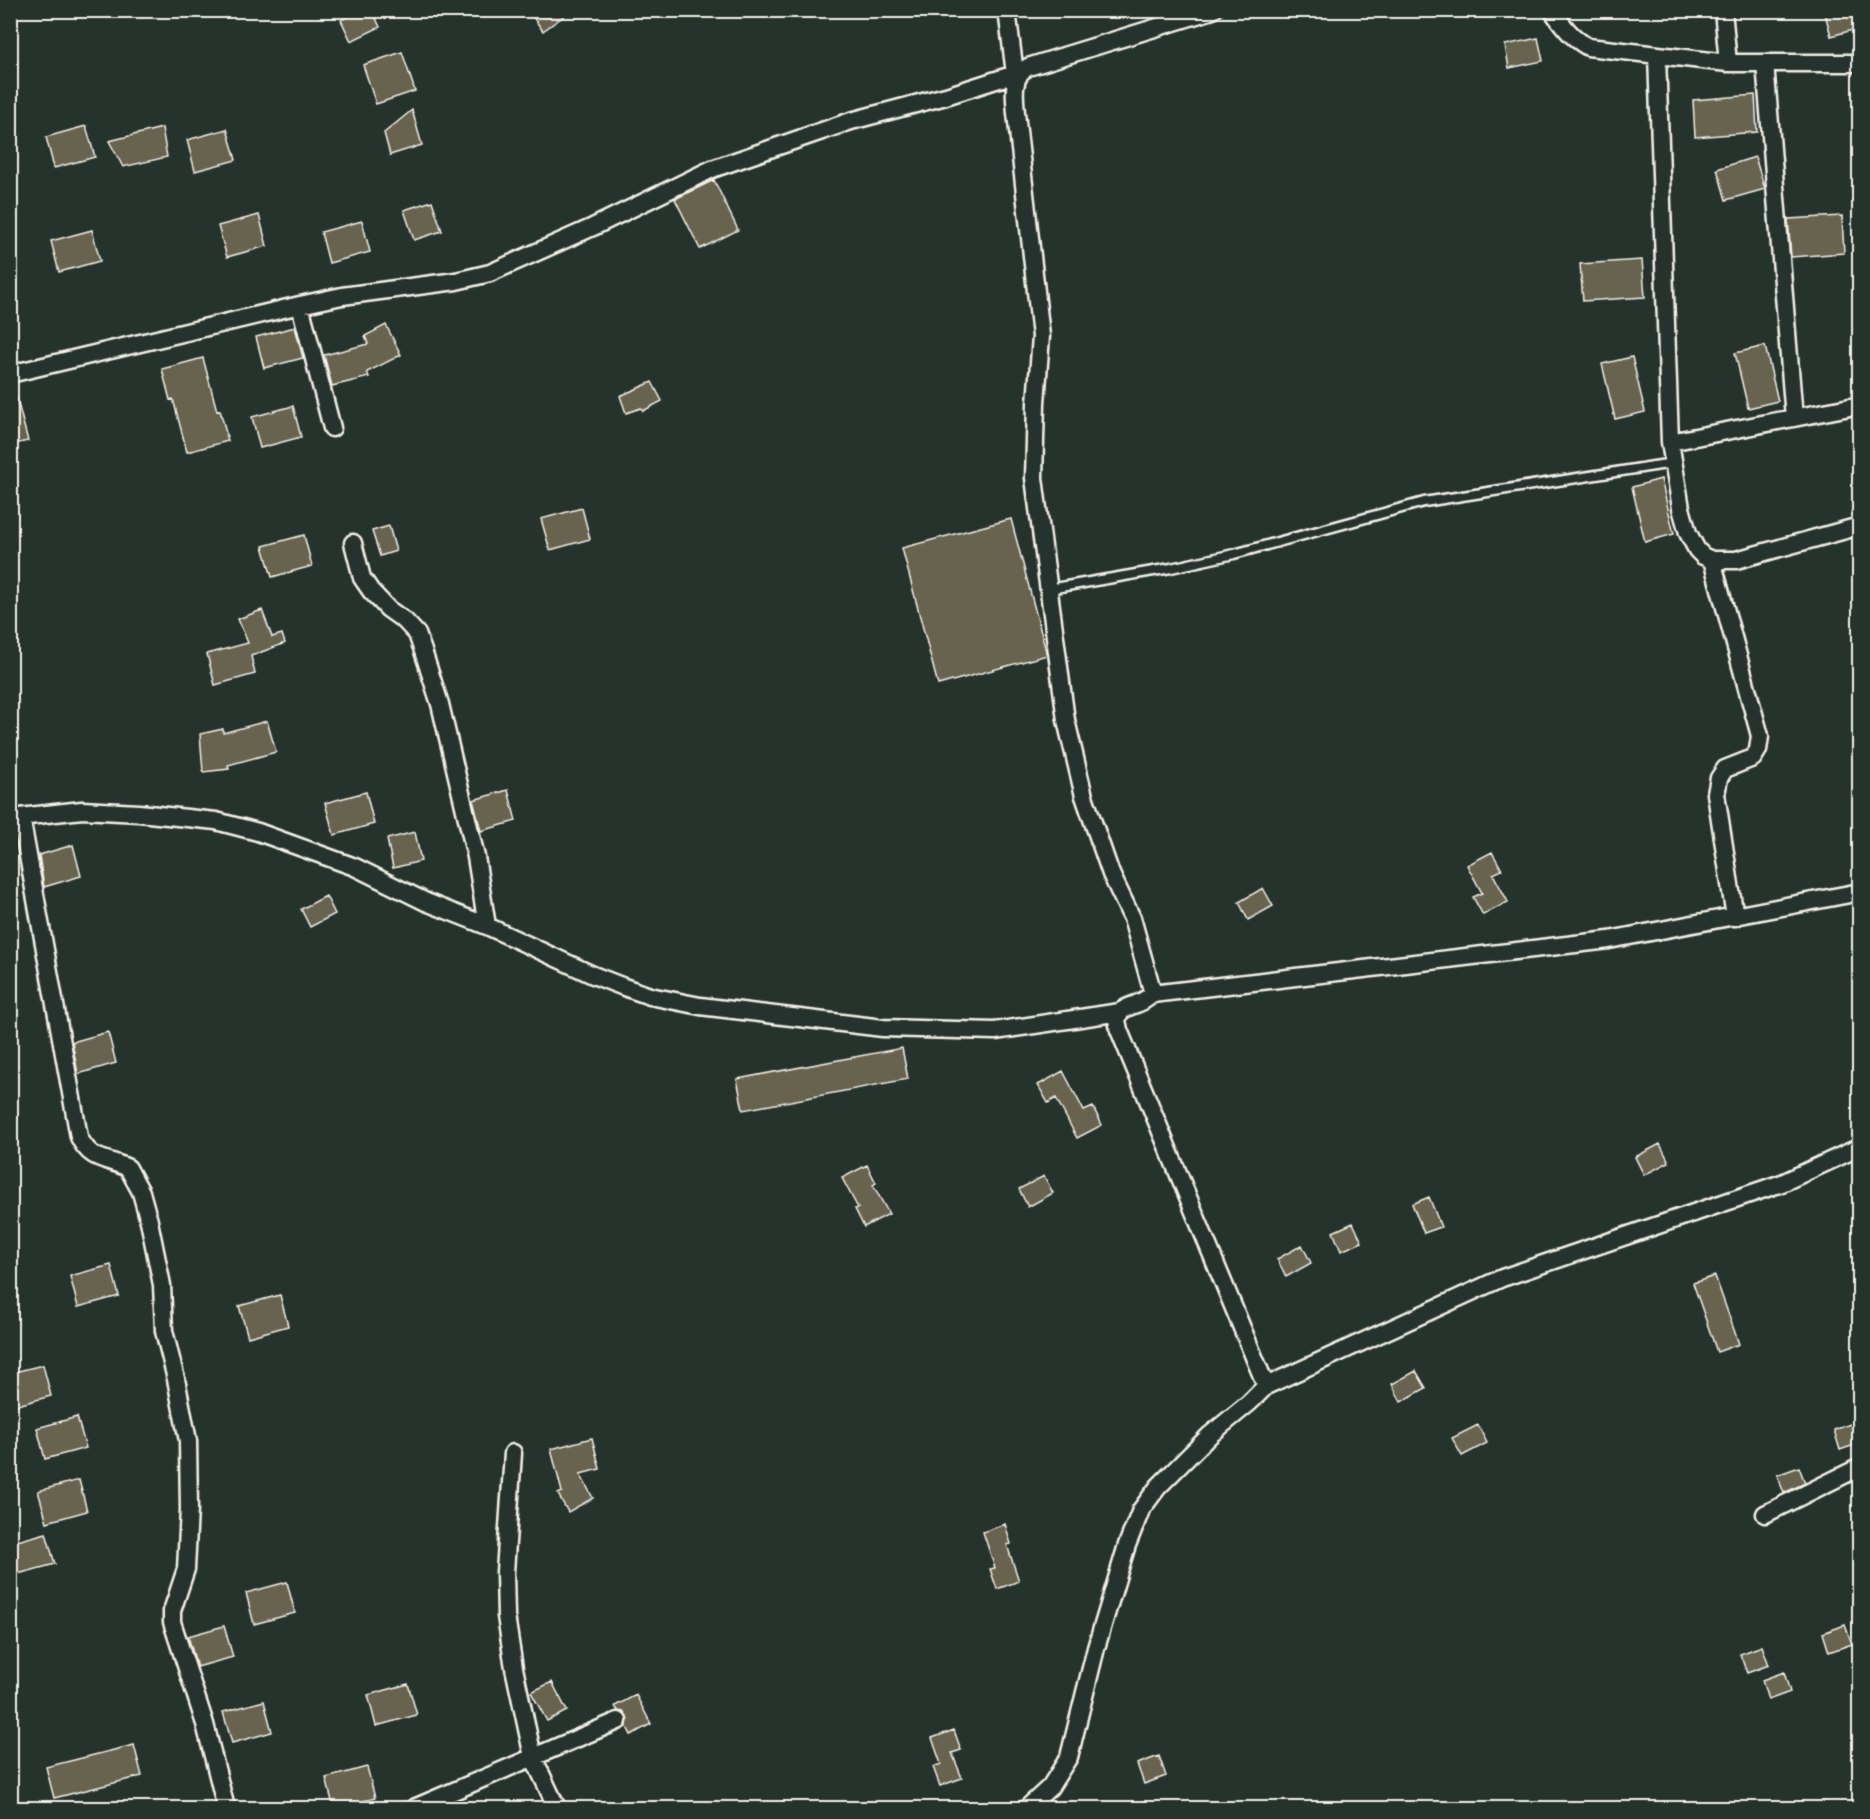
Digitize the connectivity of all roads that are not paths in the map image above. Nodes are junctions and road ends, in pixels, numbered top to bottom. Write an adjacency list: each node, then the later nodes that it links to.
1 (1007, 10): 9 (street)
2 (1552, 10): 5 (street)
3 (1724, 10): 6 (street)
4 (1211, 11): 9 (street)
5 (1657, 55): 6 (street); 15 (street)
6 (1728, 63): 7 (street)
7 (1765, 63): 8 (street); 13 (street)
8 (1860, 63)
9 (1018, 73): 10 (street); 20 (street)
10 (300, 305): 11 (street); 14 (street)
11 (10, 375)
12 (1860, 405): 13 (street)
13 (1794, 418): 15 (street)
14 (332, 428)
15 (1670, 442): 16 (street)
16 (1673, 463): 19 (street); 20 (lane)
17 (1860, 526): 19 (street)
18 (353, 543): 24 (street)
19 (1712, 560): 23 (street)
20 (1049, 589): 25 (street)
21 (16, 818): 24 (street); 34 (street)
22 (1860, 892): 23 (street)
23 (1735, 917): 25 (street)
24 (487, 926): 26 (street)
25 (1152, 994): 26 (street)
26 (1120, 1012): 28 (street)
27 (1860, 1147): 28 (street)
28 (1266, 1386): 37 (street)
29 (513, 1453): 33 (street)
30 (1860, 1467): 31 (street)
31 (1765, 1514)
32 (618, 1721): 33 (street)
33 (533, 1757): 35 (street); 36 (street)
34 (226, 1809)
35 (414, 1809)
36 (557, 1809)
37 (1027, 1809)

